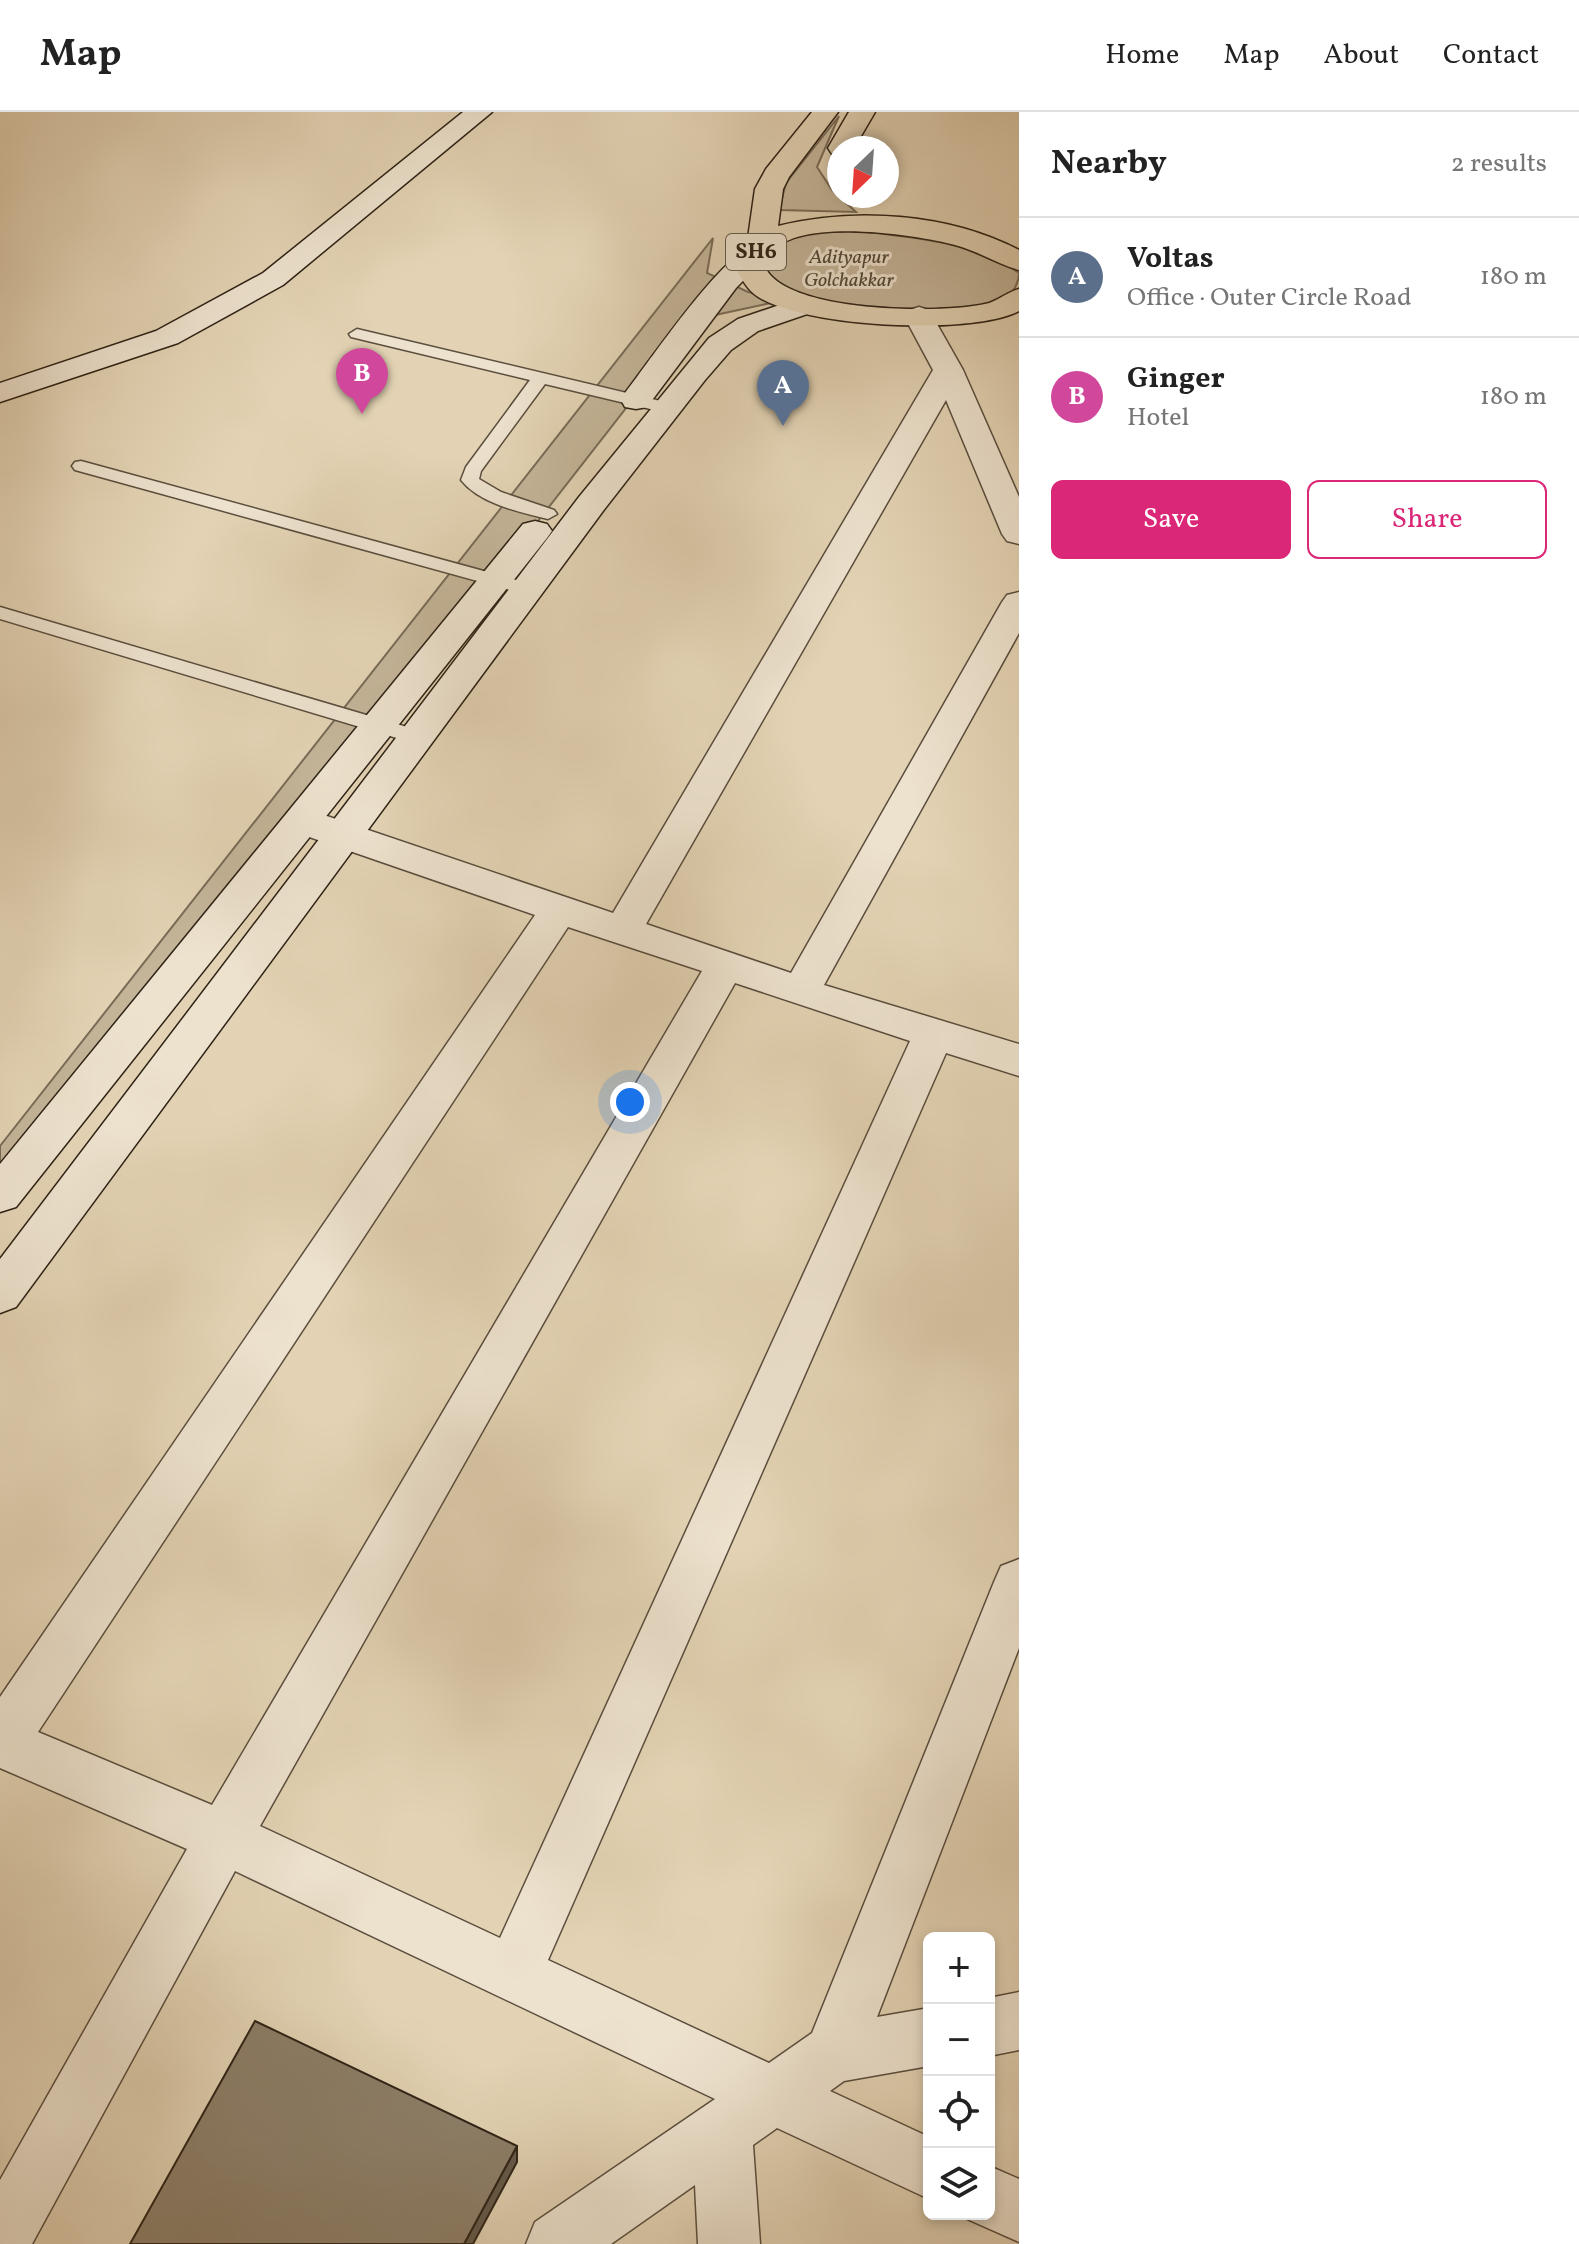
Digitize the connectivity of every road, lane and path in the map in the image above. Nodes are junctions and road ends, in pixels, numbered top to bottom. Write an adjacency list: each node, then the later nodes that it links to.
1 (439, 112): 6 (street)
2 (479, 112): 11 (street)
3 (825, 112): 9 (main road, SH6)
4 (862, 112): 5 (main road)
5 (848, 136)
6 (329, 199)
7 (878, 208): 8 (main road, SH6)
8 (906, 227): 9 (main road, SH6); 10 (main road, SH6)
9 (759, 249): 12 (main road, SH6); 20 (street)
10 (1019, 260)
11 (273, 279): 16 (street); 19 (street)
12 (803, 306): 14 (main road, SH6); 20 (street)
13 (1011, 309): 14 (main road, SH6)
14 (919, 316): 17 (street)
15 (357, 334): 18 (lane)
16 (0, 370)
17 (948, 370): 23 (street); 32 (street)
18 (542, 376): 20 (lane); 22 (lane)
19 (0, 393)
20 (652, 404): 22 (street); 24 (street)
21 (81, 466): 24 (lane)
22 (548, 514): 24 (street)
23 (1019, 534)
24 (512, 585): 27 (street); 28 (street)
25 (1019, 602): 34 (street)
26 (0, 613): 27 (lane)
27 (379, 725): 28 (lane); 29 (street)
28 (417, 737): 30 (street)
29 (302, 821): 30 (street); 37 (street)
30 (346, 834): 31 (street); 38 (street)
31 (559, 910): 32 (street); 40 (street)
32 (622, 931): 33 (street)
33 (726, 964): 34 (street); 41 (street)
34 (800, 992): 35 (street)
35 (933, 1036): 36 (street); 42 (street)
36 (1019, 1060)
37 (0, 1195)
38 (0, 1294)
39 (1019, 1582): 46 (street)
40 (0, 1742): 41 (street)
41 (224, 1837): 42 (street); 52 (street)
42 (514, 1972): 47 (street)
43 (1019, 2021): 44 (street)
44 (995, 2026)
45 (923, 2038): 46 (street)
46 (833, 2054): 47 (street)
47 (773, 2095): 48 (street); 49 (street)
48 (722, 2130): 53 (street); 54 (street)
49 (923, 2166)
50 (995, 2200): 51 (street)
51 (1019, 2211)
52 (0, 2241)
53 (557, 2244)
54 (729, 2244)

